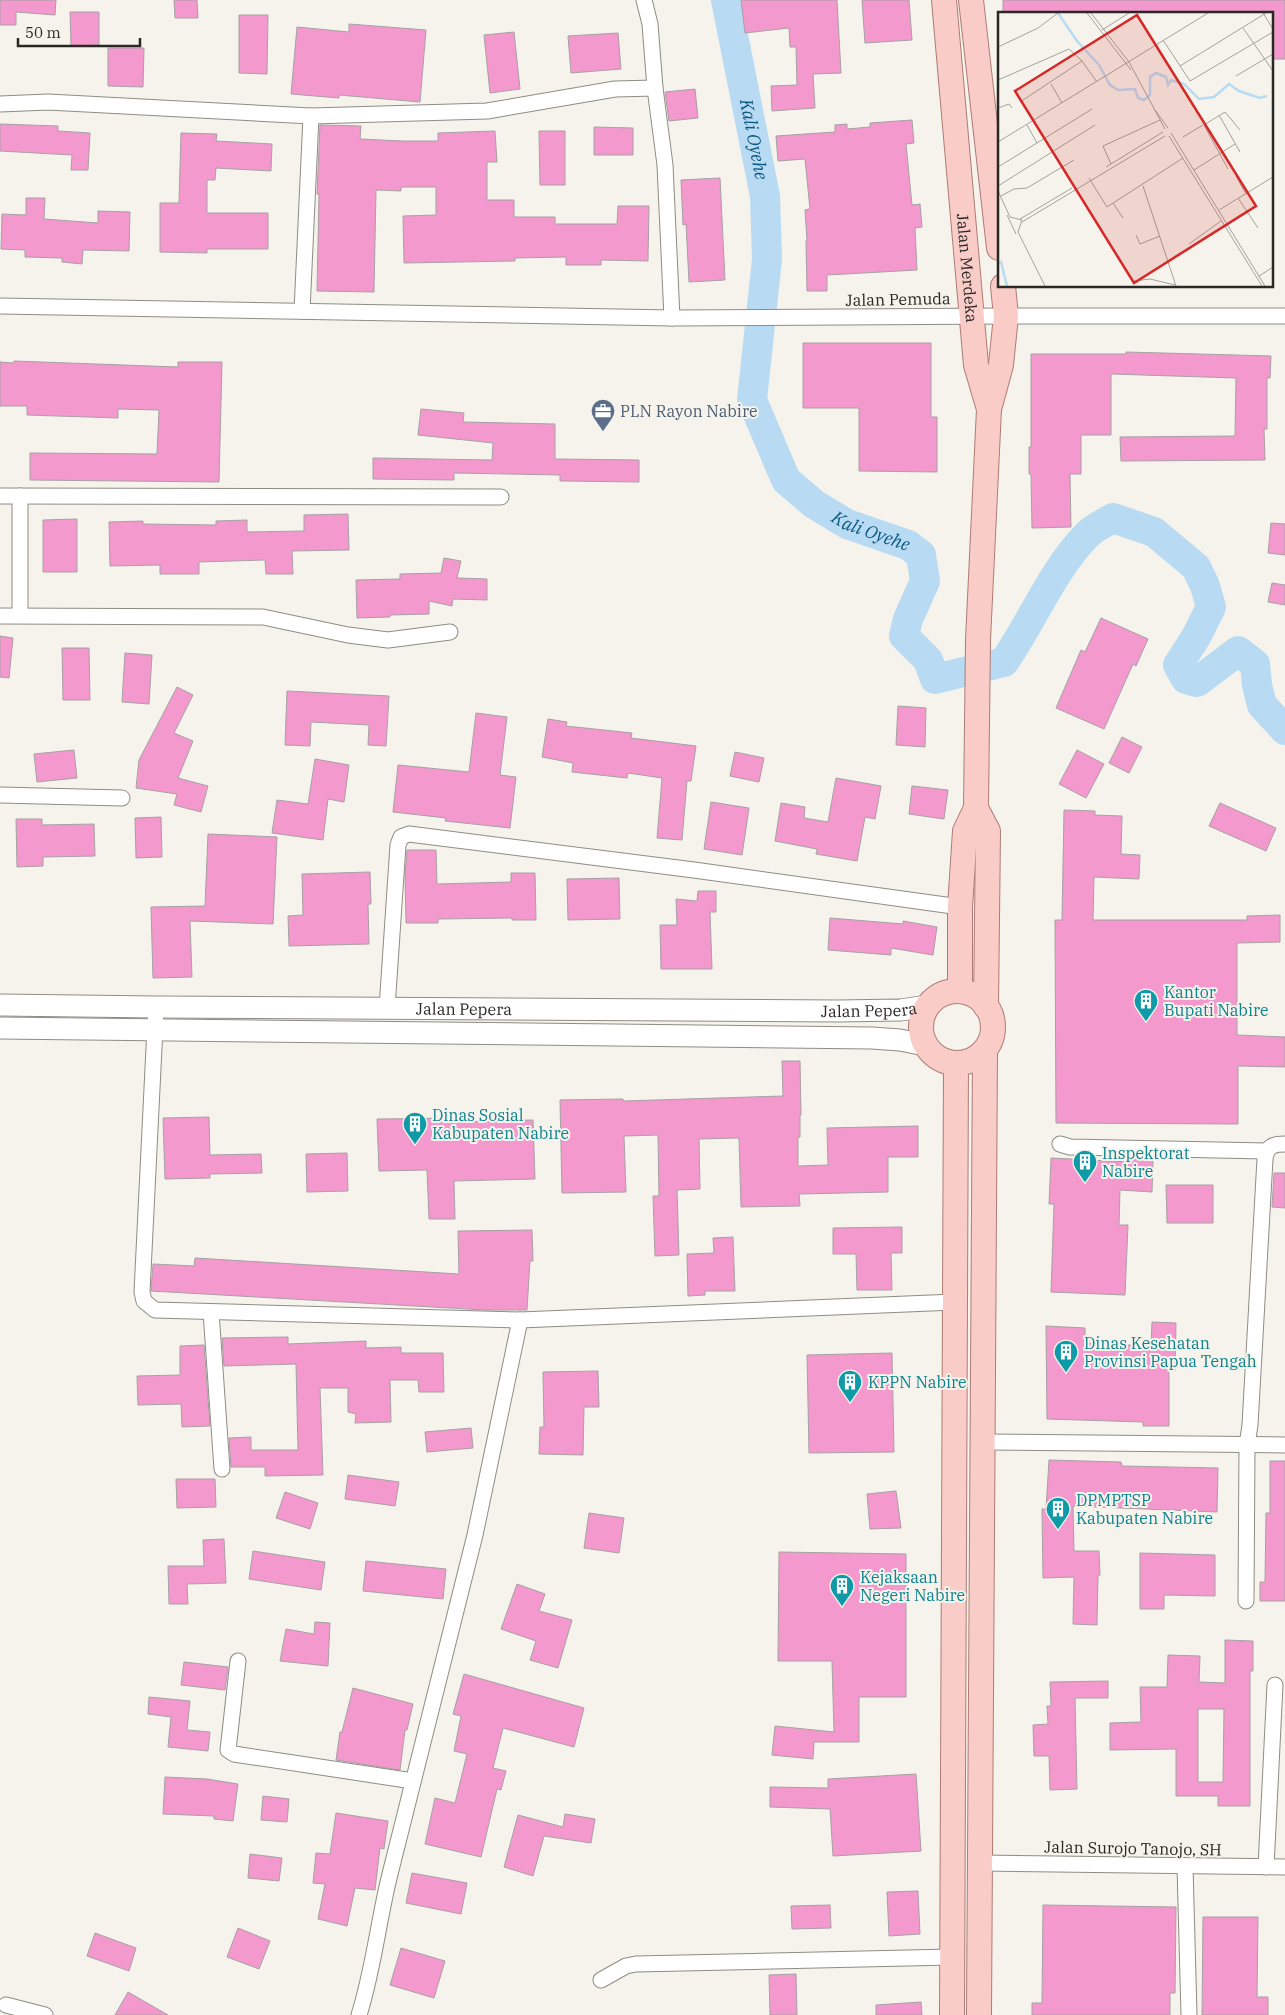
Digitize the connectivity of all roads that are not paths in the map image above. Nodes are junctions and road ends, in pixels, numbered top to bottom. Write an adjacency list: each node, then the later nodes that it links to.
1 (644, 0): 4 (street)
2 (944, 0): 11 (main road, Jalan Merdeka)
3 (971, 0): 7 (main road, Jalan Merdeka)
4 (655, 88): 6 (street); 14 (street)
5 (0, 104): 6 (street)
6 (311, 116): 10 (street)
7 (998, 239)
8 (1003, 288): 12 (main road, Jalan Merdeka)
9 (0, 306): 10 (street, Jalan Pemuda)
10 (302, 311): 14 (street, Jalan Pemuda)
11 (973, 316): 12 (street, Jalan Pemuda); 14 (street, Jalan Pemuda); 15 (main road, Jalan Merdeka)
12 (1006, 316): 13 (street, Jalan Pemuda); 15 (main road, Jalan Merdeka)
13 (1285, 316)
14 (672, 318)
15 (989, 409): 24 (main road)
16 (0, 496): 17 (street)
17 (20, 496): 18 (street); 19 (street)
18 (501, 496)
19 (20, 615): 20 (street); 21 (street)
20 (0, 616)
21 (450, 632)
22 (0, 795): 23 (street)
23 (122, 798)
24 (976, 808): 25 (main road); 30 (main road)
25 (960, 907): 26 (main road); 31 (street)
26 (960, 991): 28 (main road); 30 (main road)
27 (0, 1005): 29 (main road, Jalan Pepera)
28 (927, 1006): 32 (main road, Jalan Pepera); 36 (main road)
29 (156, 1007): 31 (main road, Jalan Pepera); 34 (street)
30 (986, 1007): 37 (main road)
31 (386, 1008): 32 (main road, Jalan Pepera)
32 (542, 1009): 35 (main road)
33 (0, 1028): 34 (main road, Jalan Pepera)
34 (155, 1028): 35 (main road, Jalan Pepera); 43 (street)
35 (543, 1033): 36 (main road, Jalan Pepera)
36 (925, 1045): 38 (main road)
37 (985, 1050): 38 (main road); 45 (main road)
38 (956, 1063): 42 (main road)
39 (1060, 1144): 41 (street)
40 (1285, 1144): 41 (street)
41 (1266, 1151): 46 (street)
42 (955, 1302): 44 (street); 49 (main road)
43 (211, 1312): 44 (street); 48 (street)
44 (520, 1320): 54 (street)
45 (983, 1442): 46 (street); 50 (main road)
46 (1247, 1445): 47 (street); 51 (street)
47 (1285, 1445)
48 (222, 1469)
49 (954, 1589): 50 (main road); 59 (main road)
50 (982, 1589): 55 (main road)
51 (1246, 1601)
52 (238, 1661): 54 (street)
53 (1275, 1685): 57 (street)
54 (413, 1781): 63 (street)
55 (981, 1864): 56 (street, Jalan Surojo Tanojo, SH); 65 (main road)
56 (1185, 1866): 57 (street, Jalan Surojo Tanojo, SH); 66 (street)
57 (1266, 1867): 58 (street, Jalan Surojo Tanojo, SH)
58 (1285, 1867)
59 (952, 1957): 60 (street); 64 (main road)
60 (601, 1980)
61 (6, 2006): 62 (street)
62 (46, 2015)
63 (359, 2015)
64 (952, 2015)
65 (980, 2015)
66 (1189, 2015)

